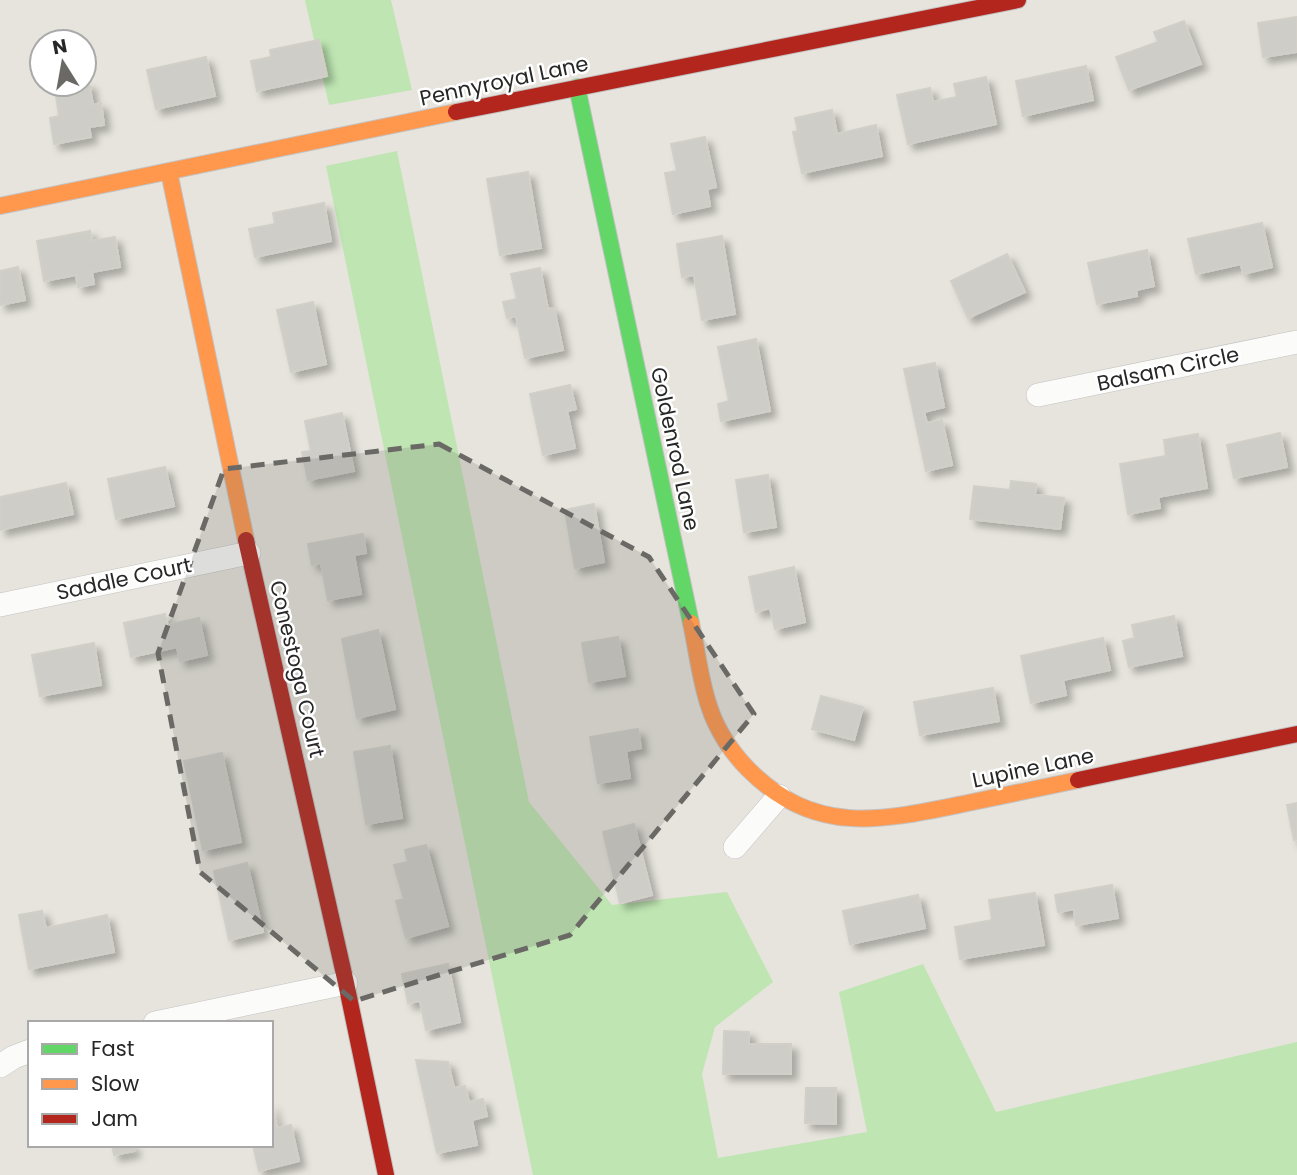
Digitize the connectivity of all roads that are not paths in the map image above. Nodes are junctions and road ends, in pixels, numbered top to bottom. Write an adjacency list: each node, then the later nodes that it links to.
1 (1018, 0): 2 (street, Pennyroyal Lane)
2 (577, 87): 3 (street, Pennyroyal Lane); 10 (street, Goldenrod Lane)
3 (169, 172): 4 (street, Pennyroyal Lane); 7 (street, Conestoga Court)
4 (0, 206)
5 (1297, 342): 6 (street, Balsam Circle)
6 (1038, 395)
7 (249, 552): 8 (street, Saddle Court); 12 (street, Conestoga Court)
8 (0, 605)
9 (1297, 734): 10 (street, Lupine Lane)
10 (779, 796): 11 (street)
11 (734, 848)
12 (346, 983): 13 (street); 16 (street, Conestoga Court)
13 (165, 1021)
14 (28, 1052): 15 (street)
15 (0, 1066)
16 (386, 1175)

